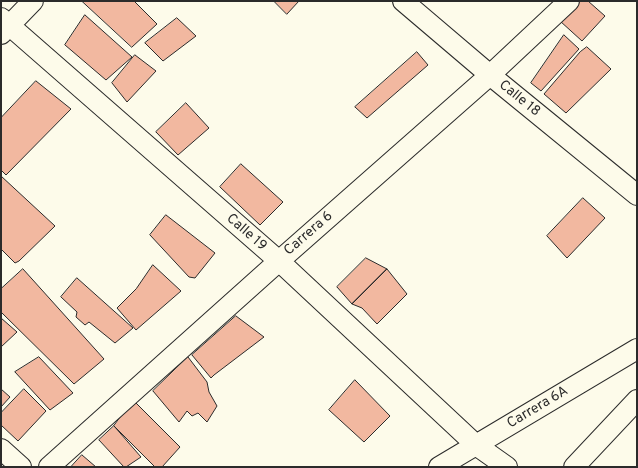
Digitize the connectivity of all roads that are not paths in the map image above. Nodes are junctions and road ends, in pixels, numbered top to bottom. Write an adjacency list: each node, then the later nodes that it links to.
1 (33, 1): 4 (street)
2 (403, 1): 5 (street, Calle 18)
3 (569, 1): 5 (street, Carrera 6)
4 (4, 26): 7 (street, Calle 19)
5 (490, 75): 6 (street, Calle 18); 7 (street, Carrera 6)
6 (637, 195)
7 (279, 261): 10 (street, Calle 19); 13 (street, Carrera 6)
8 (637, 349): 10 (street, Carrera 6A)
9 (637, 400): 16 (street)
10 (476, 445): 14 (street, Carrera 6A); 15 (street, Calle 19)
11 (1, 449): 12 (street)
12 (21, 467)
13 (49, 467)
14 (439, 467)
15 (506, 467)
16 (574, 467)

